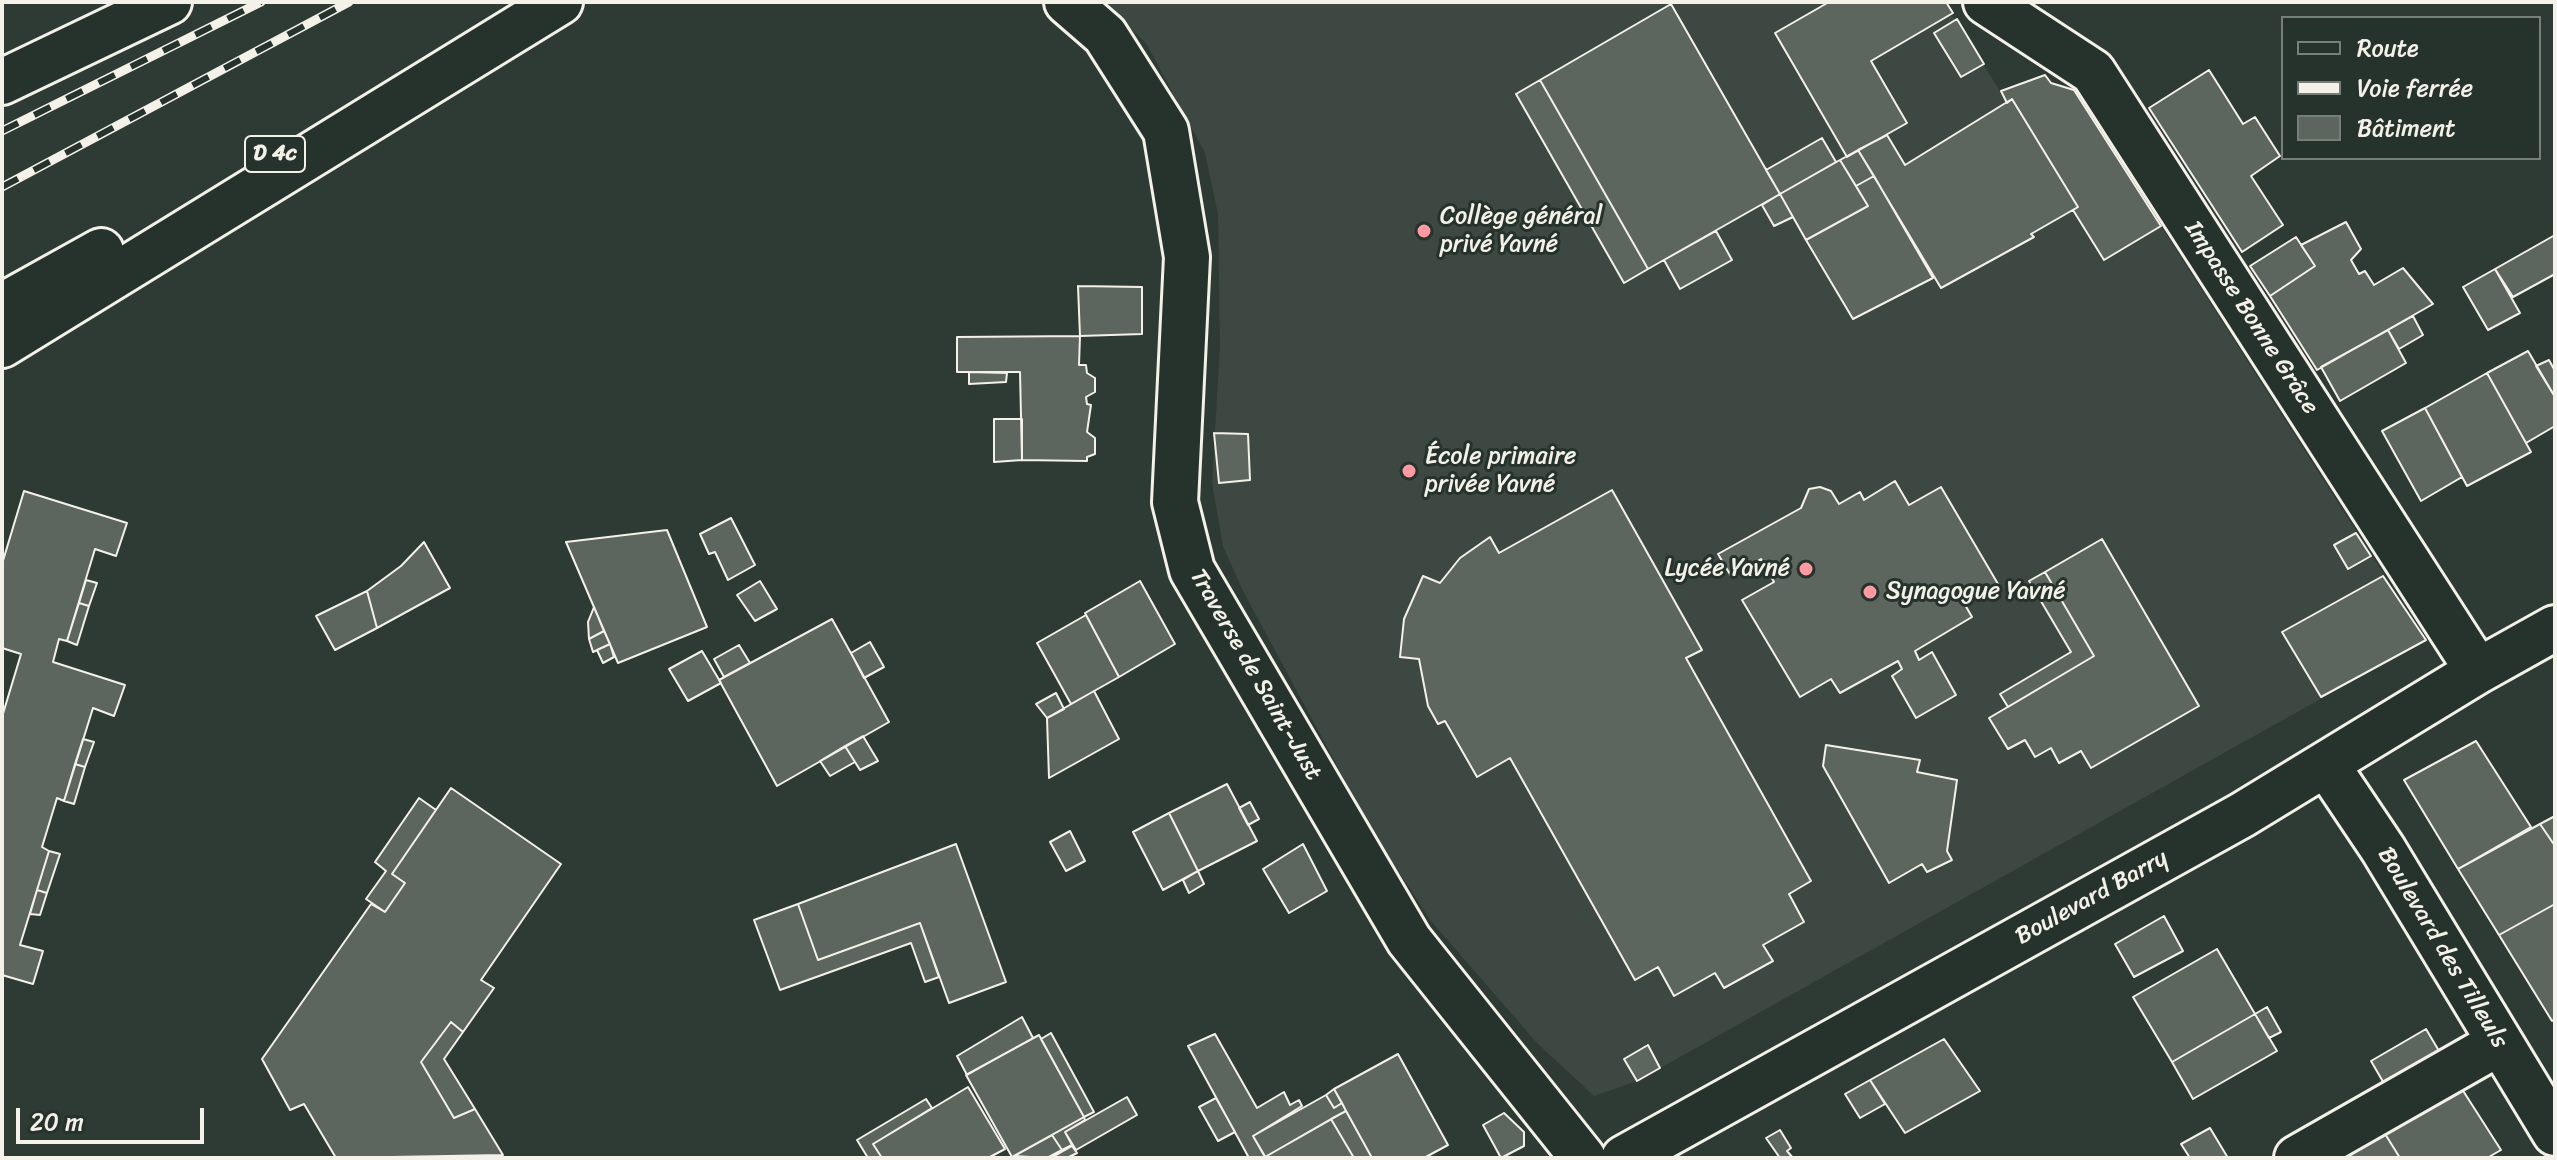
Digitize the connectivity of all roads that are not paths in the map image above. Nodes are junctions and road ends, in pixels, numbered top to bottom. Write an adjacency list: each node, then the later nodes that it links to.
1 (169, 2): 6 (main road)
2 (548, 2): 7 (main road, D 4c)
3 (560, 2): 8 (main road)
4 (1067, 2): 14 (main road, Traverse de Saint-Just)
5 (1986, 2): 10 (main road, Impasse Bonne Grâce)
6 (2, 82)
7 (2, 306)
8 (2, 345)
9 (2555, 628): 10 (main road, Boulevard Barry)
10 (2478, 671): 11 (main road, Boulevard Barry)
11 (2326, 764): 12 (main road, Boulevard des Tilleuls); 15 (main road, Boulevard Barry)
12 (2499, 1043): 13 (main road, Boulevard des Tilleuls); 16 (main road)
13 (2555, 1133)
14 (1583, 1158)
15 (1624, 1158)
16 (2297, 1158)

